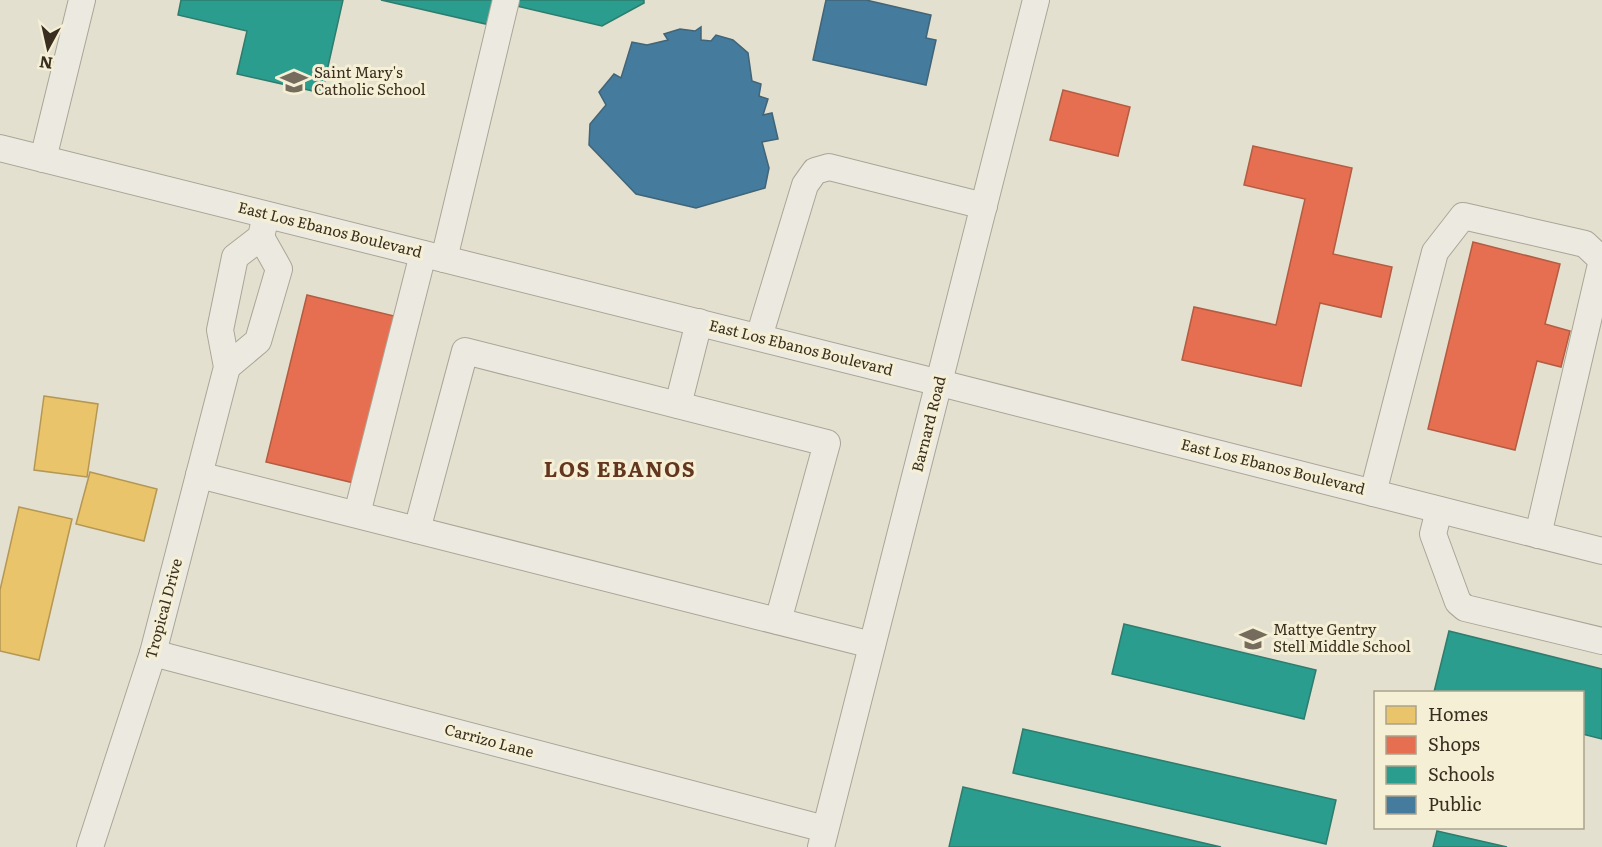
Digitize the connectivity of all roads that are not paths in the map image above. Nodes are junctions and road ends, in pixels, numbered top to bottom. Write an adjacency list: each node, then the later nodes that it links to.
1 (82, 0): 5 (street)
2 (506, 0): 8 (street)
3 (1036, 0): 6 (street, Barnard Road)
4 (0, 148): 5 (street, East Los Ebanos Boulevard)
5 (43, 159): 7 (street, East Los Ebanos Boulevard)
6 (984, 206): 10 (street); 12 (street, Barnard Road)
7 (263, 226): 8 (street, East Los Ebanos Boulevard); 11 (street, Tropical Drive); 11 (street)
8 (433, 256): 9 (street, East Los Ebanos Boulevard); 17 (street)
9 (699, 322): 10 (street, East Los Ebanos Boulevard); 13 (street)
10 (759, 338): 12 (street, East Los Ebanos Boulevard)
11 (227, 367): 14 (street, Tropical Drive)
12 (940, 383): 15 (street, East Los Ebanos Boulevard); 23 (street, Barnard Road)
13 (678, 405): 18 (street); 21 (street)
14 (199, 475): 17 (street); 24 (street, Tropical Drive)
15 (1373, 493): 16 (street, East Los Ebanos Boulevard); 19 (street)
16 (1439, 510): 19 (street, East Los Ebanos Boulevard); 22 (street)
17 (357, 514): 18 (street)
18 (417, 530): 21 (street)
19 (1538, 535): 20 (street, East Los Ebanos Boulevard)
20 (1602, 550)
21 (778, 621): 23 (street)
22 (1602, 641)
23 (872, 645): 25 (street, Barnard Road)
24 (153, 653): 25 (street, Carrizo Lane); 26 (street, Tropical Drive)
25 (823, 838)
26 (90, 847)

